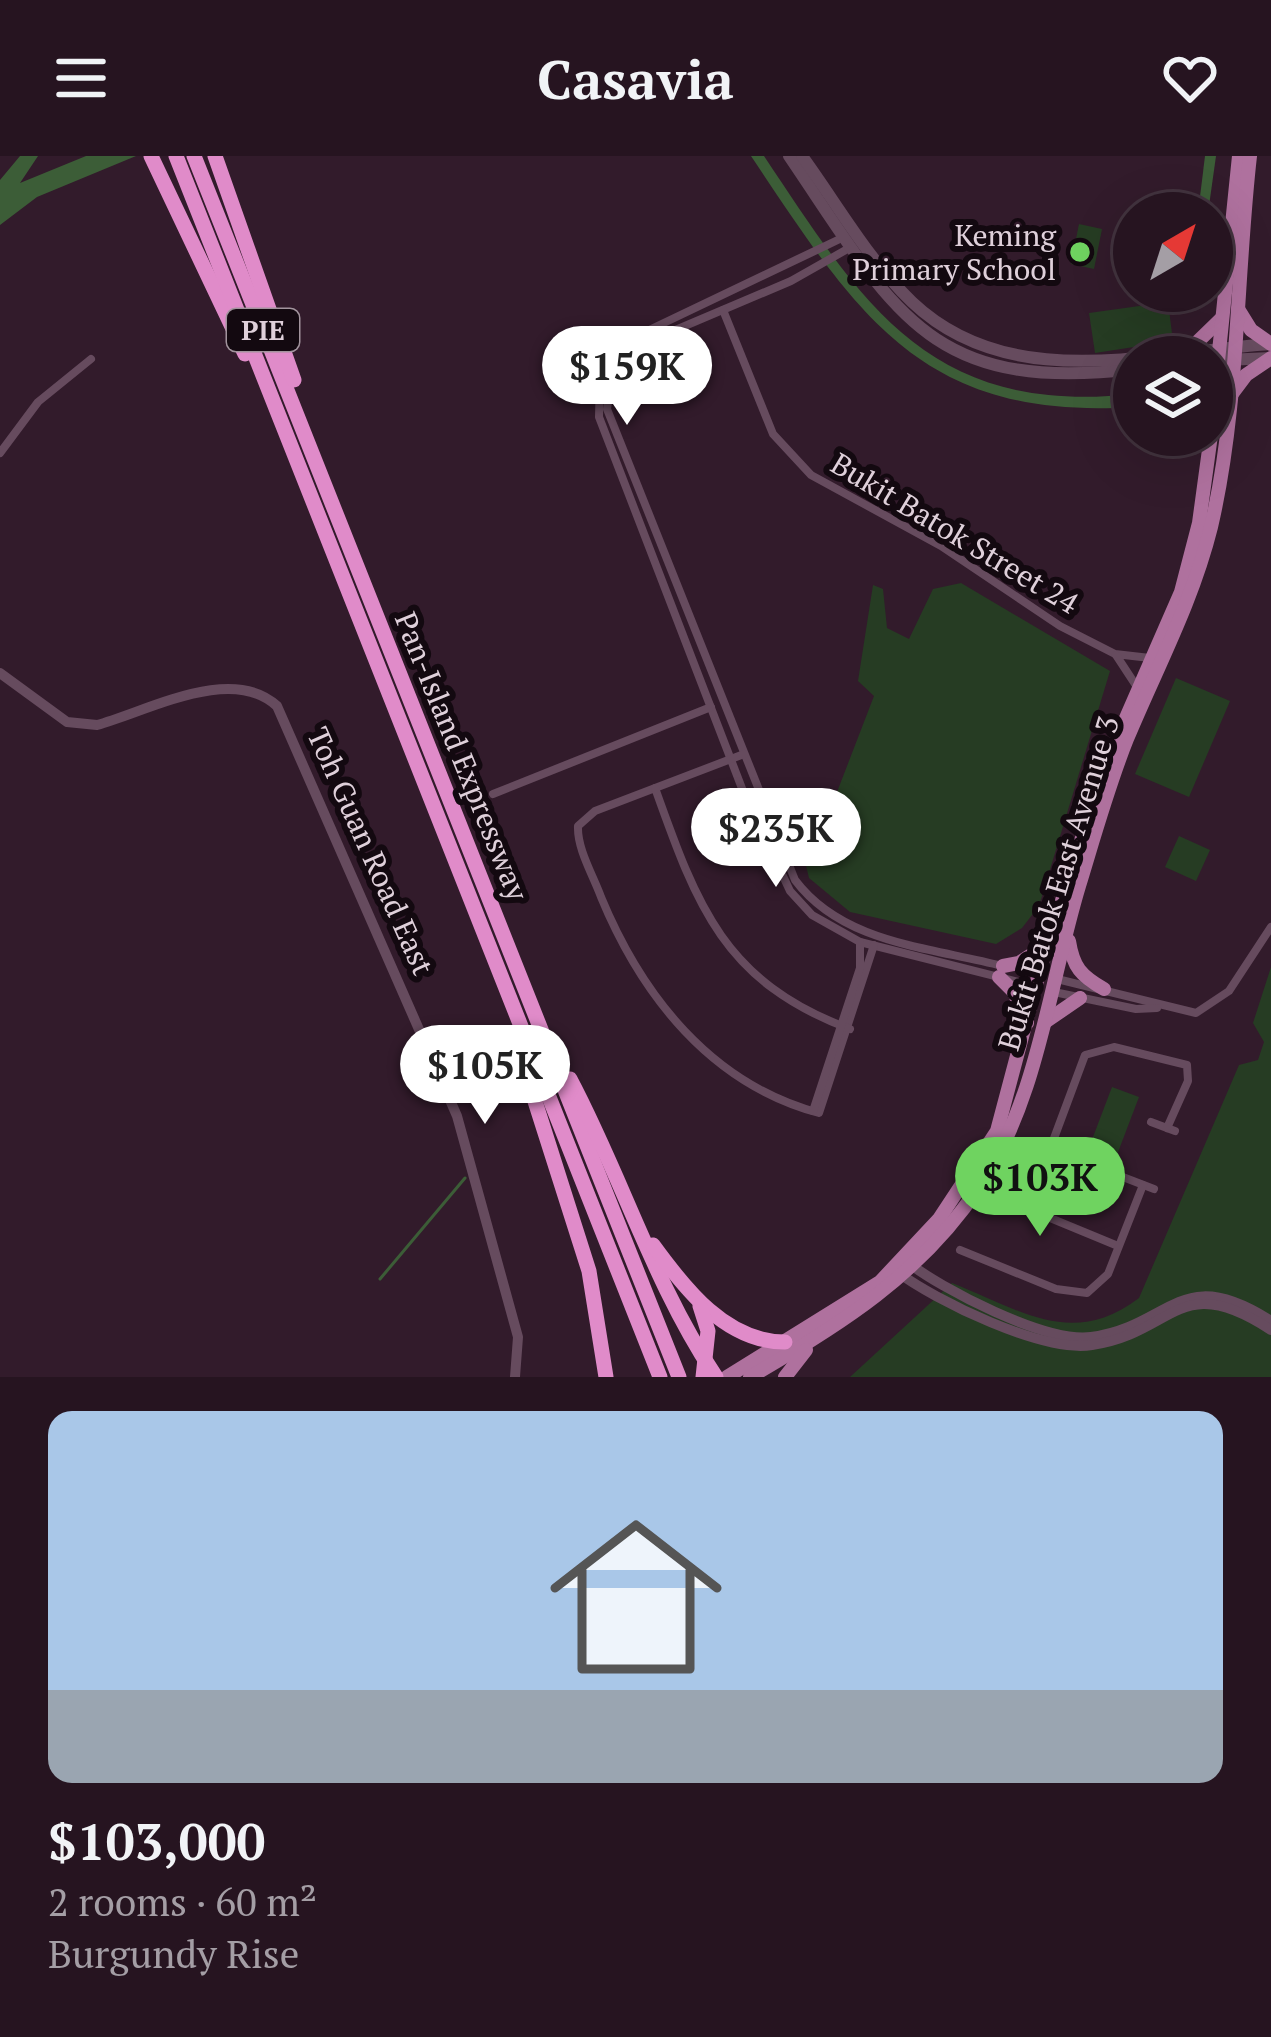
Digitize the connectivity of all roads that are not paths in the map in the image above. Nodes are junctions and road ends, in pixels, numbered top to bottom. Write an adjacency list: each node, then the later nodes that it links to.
1 (151, 156): 24 (highway)
2 (176, 156): 24 (highway, Pan-Island Expressway / PIE)
3 (194, 156): 28 (highway, Pan-Island Expressway / PIE)
4 (215, 156): 28 (highway)
5 (789, 156): 9 (main road)
6 (802, 156): 9 (main road)
7 (1239, 156): 10 (main road, Bukit Batok East Avenue 3)
8 (1250, 156): 11 (main road, Bukit Batok East Avenue 3)
9 (853, 238): 12 (street); 18 (main road); 22 (main road); 33 (street)
10 (1233, 269)
11 (1233, 291)
12 (723, 309): 30 (street, Bukit Batok Street 24); 34 (street)
13 (1233, 309): 16 (main road)
14 (1227, 312): 15 (main road)
15 (1206, 336)
16 (1271, 344): 17 (main road)
17 (1233, 353)
18 (1113, 356)
19 (1233, 356): 20 (main road)
20 (1271, 358): 23 (main road)
21 (91, 359): 25 (street)
22 (1113, 371)
23 (1233, 393)
24 (271, 398): 44 (highway, Pan-Island Expressway / PIE)
25 (0, 453)
26 (1208, 456): 29 (main road, Bukit Batok East Avenue 3)
27 (1221, 456): 39 (main road, Bukit Batok East Avenue 3)
28 (332, 503): 53 (highway, Pan-Island Expressway / PIE)
29 (1155, 652): 30 (street, Bukit Batok Street 24); 32 (main road, Bukit Batok East Avenue 3)
30 (1115, 654): 32 (street)
31 (0, 673): 68 (street, Toh Guan Road East)
32 (1138, 690): 41 (main road, Bukit Batok East Avenue 3)
33 (711, 706): 35 (street); 37 (street)
34 (744, 754): 35 (street); 40 (street)
35 (730, 759): 36 (street); 42 (street)
36 (655, 788): 52 (street); 52 (street)
37 (493, 794)
38 (1271, 927): 50 (street)
39 (1067, 930): 47 (main road, Bukit Batok East Avenue 3); 48 (main road)
40 (877, 936): 43 (street); 45 (street)
41 (1053, 940): 45 (main road); 46 (main road, Bukit Batok East Avenue 3)
42 (860, 942): 43 (street); 52 (street)
43 (874, 947): 45 (street); 52 (street)
44 (493, 968): 65 (highway, Pan-Island Expressway / PIE); 69 (highway)
45 (1001, 972): 46 (street); 51 (main road)
46 (1037, 979): 47 (street); 51 (main road, Bukit Batok East Avenue 3)
47 (1056, 985): 48 (street); 49 (street); 51 (main road, Bukit Batok East Avenue 3)
48 (1105, 989): 50 (street)
49 (1080, 998): 50 (street); 51 (main road)
50 (1160, 1008)
51 (1034, 1025): 56 (main road, Bukit Batok East Avenue 3); 57 (main road, Bukit Batok East Avenue 3)
52 (846, 1027)
53 (548, 1040): 59 (highway); 65 (highway, Pan-Island Expressway / PIE)
54 (1151, 1122): 55 (street)
55 (1143, 1185): 58 (street); 60 (street)
56 (962, 1188): 57 (street); 62 (main road, Bukit Batok East Avenue 3)
57 (979, 1188): 60 (street); 62 (main road, Bukit Batok East Avenue 3)
58 (1154, 1190)
59 (641, 1228): 63 (highway); 73 (highway)
60 (1118, 1246): 61 (street)
61 (960, 1250)
62 (903, 1268): 64 (street); 66 (main road, Bukit Batok East Avenue 3); 67 (main road, Bukit Batok East Avenue 3)
63 (695, 1298): 67 (highway); 72 (highway)
64 (1271, 1325)
65 (653, 1335): 70 (highway, Pan-Island Expressway / PIE); 71 (highway, Pan-Island Expressway / PIE)
66 (813, 1341): 75 (main road, Bukit Batok East Avenue 3); 76 (main road)
67 (785, 1342): 74 (main road, Bukit Batok East Avenue 3)
68 (515, 1377)
69 (606, 1377)
70 (659, 1377)
71 (679, 1377)
72 (703, 1377)
73 (716, 1377)
74 (727, 1377)
75 (750, 1377)
76 (785, 1377)

